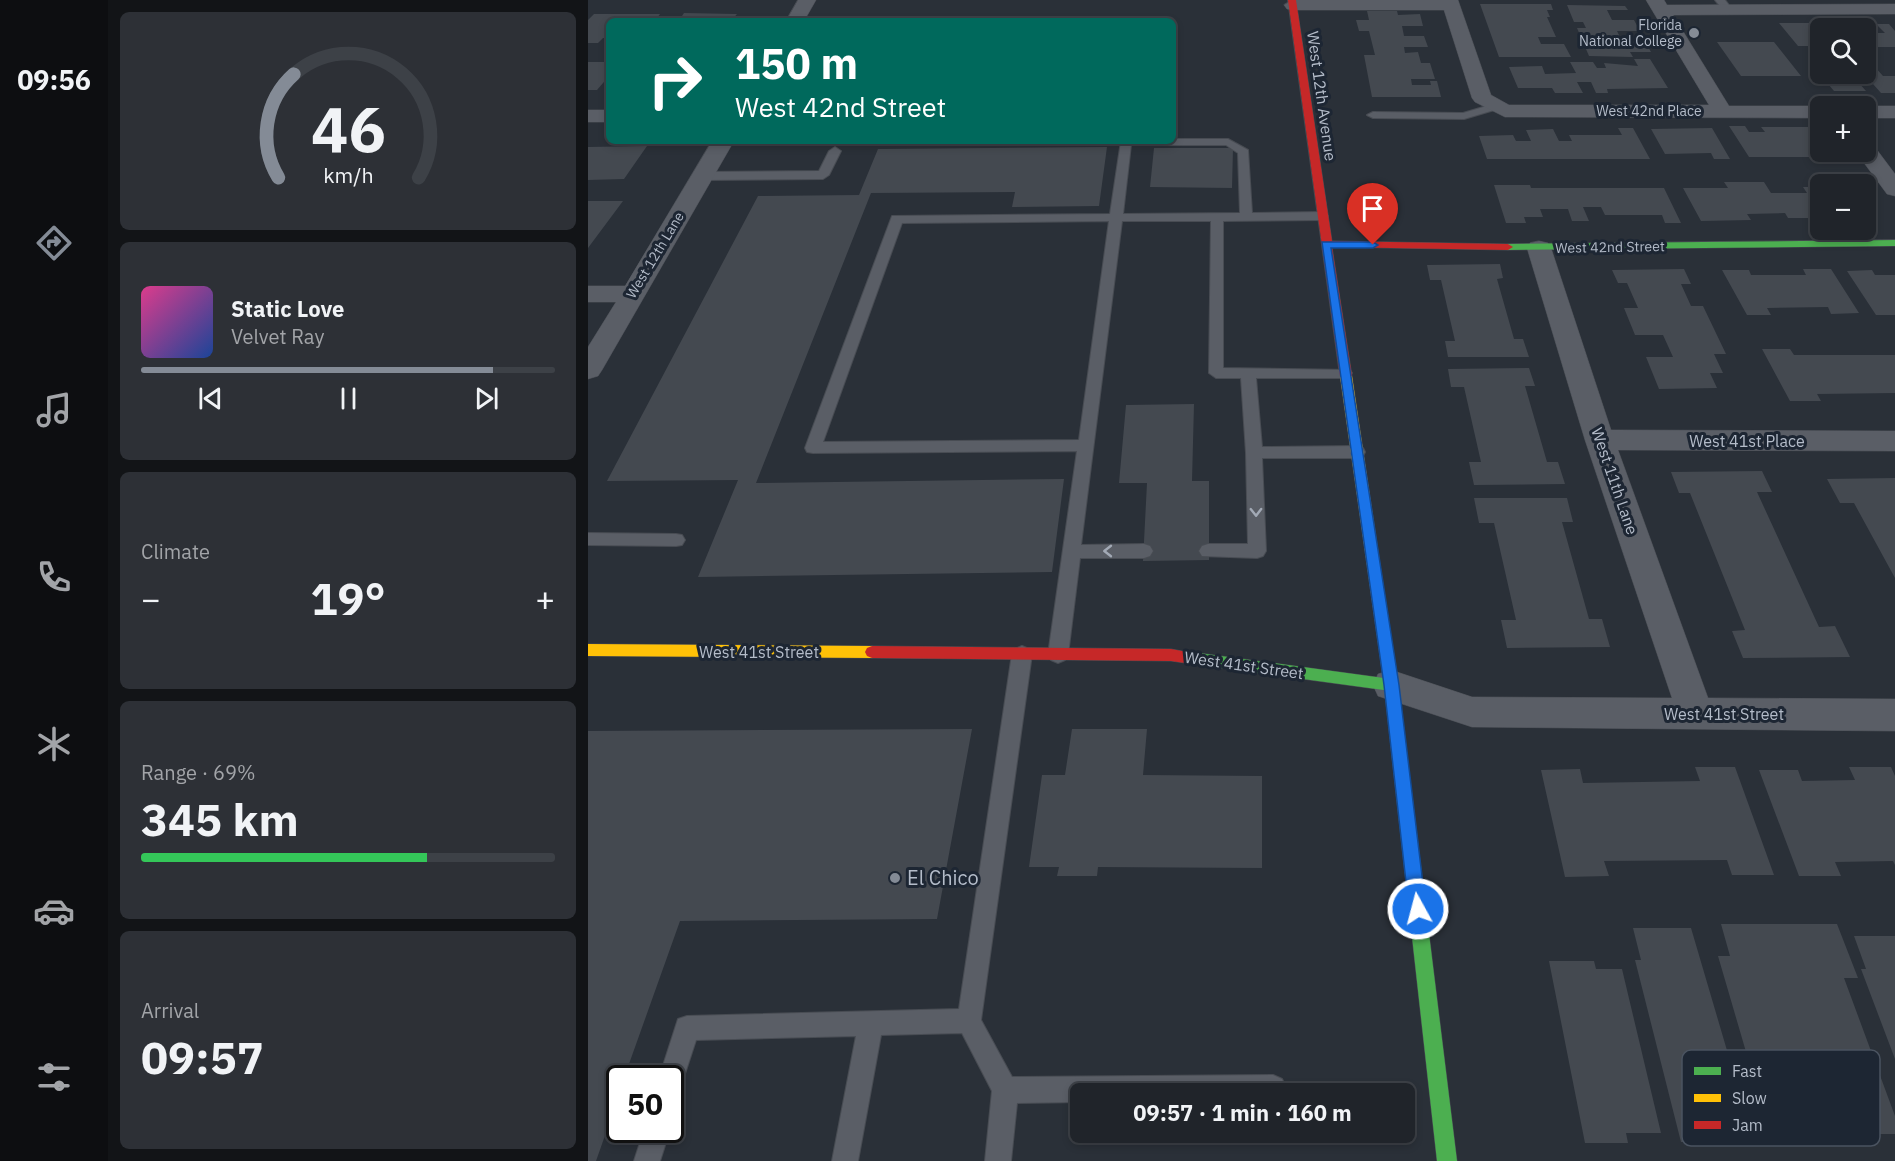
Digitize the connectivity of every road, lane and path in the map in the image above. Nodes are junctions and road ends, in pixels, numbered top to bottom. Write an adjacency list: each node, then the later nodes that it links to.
1 (807, 0): 7 (street)
2 (1450, 2): 3 (street); 8 (street)
3 (1292, 3): 23 (main road, West 12th Avenue)
4 (1658, 5): 5 (street); 9 (street)
5 (1723, 5): 6 (street)
6 (1895, 9)
7 (797, 18)
8 (1489, 102): 9 (street, West 42nd Place); 13 (lane)
9 (1723, 112): 10 (street, West 42nd Place)
10 (1810, 112)
11 (1876, 112): 12 (street)
12 (1895, 112)
13 (1373, 115)
14 (588, 116): 15 (street)
15 (606, 116)
16 (1176, 142): 25 (lane)
17 (721, 144): 21 (street, West 12th Lane)
18 (1126, 144): 26 (lane)
19 (835, 151): 21 (lane)
20 (1874, 162): 22 (street)
21 (703, 176): 31 (street, West 12th Lane)
22 (1895, 189)
23 (1322, 216): 25 (lane); 28 (main road, West 12th Avenue)
24 (1217, 217): 25 (lane); 26 (lane); 33 (lane)
25 (1246, 217)
26 (1116, 218): 37 (lane); 37 (lane)
27 (1895, 243): 29 (main road, West 42nd Street)
28 (1326, 244): 29 (main road, West 42nd Street); 34 (main road, West 12th Avenue)
29 (1539, 248): 35 (street, West 11th Lane)
30 (588, 294): 31 (street)
31 (632, 294): 32 (street, West 12th Lane)
32 (588, 370)
33 (1248, 373): 34 (lane); 39 (lane)
34 (1345, 373): 38 (main road, West 12th Avenue)
35 (1600, 440): 36 (street, West 41st Place); 49 (street, West 11th Lane)
36 (1895, 441)
37 (1086, 445): 44 (lane)
38 (1357, 452): 39 (lane); 48 (main road, West 12th Avenue)
39 (1254, 453): 43 (lane, one-way to 43)
40 (588, 539): 41 (lane)
41 (676, 540)
42 (1144, 551): 44 (lane, one-way to 44)
43 (1208, 551)
44 (1072, 552): 47 (lane)
45 (588, 650): 46 (main road, West 41st Street)
46 (1022, 654): 47 (main road, West 41st Street); 51 (lane)
47 (1058, 655): 48 (main road, West 41st Street)
48 (1391, 685): 49 (street, West 41st Street); 60 (main road, West 12th Avenue)
49 (1695, 713): 50 (street, West 41st Street)
50 (1895, 715)
51 (969, 1021): 52 (lane); 54 (lane)
52 (871, 1023): 53 (lane); 58 (lane)
53 (676, 1065)
54 (1005, 1090): 55 (lane); 59 (lane)
55 (1070, 1090)
56 (653, 1143): 57 (lane)
57 (647, 1161)
58 (845, 1161)
59 (998, 1161)
60 (1447, 1161)

